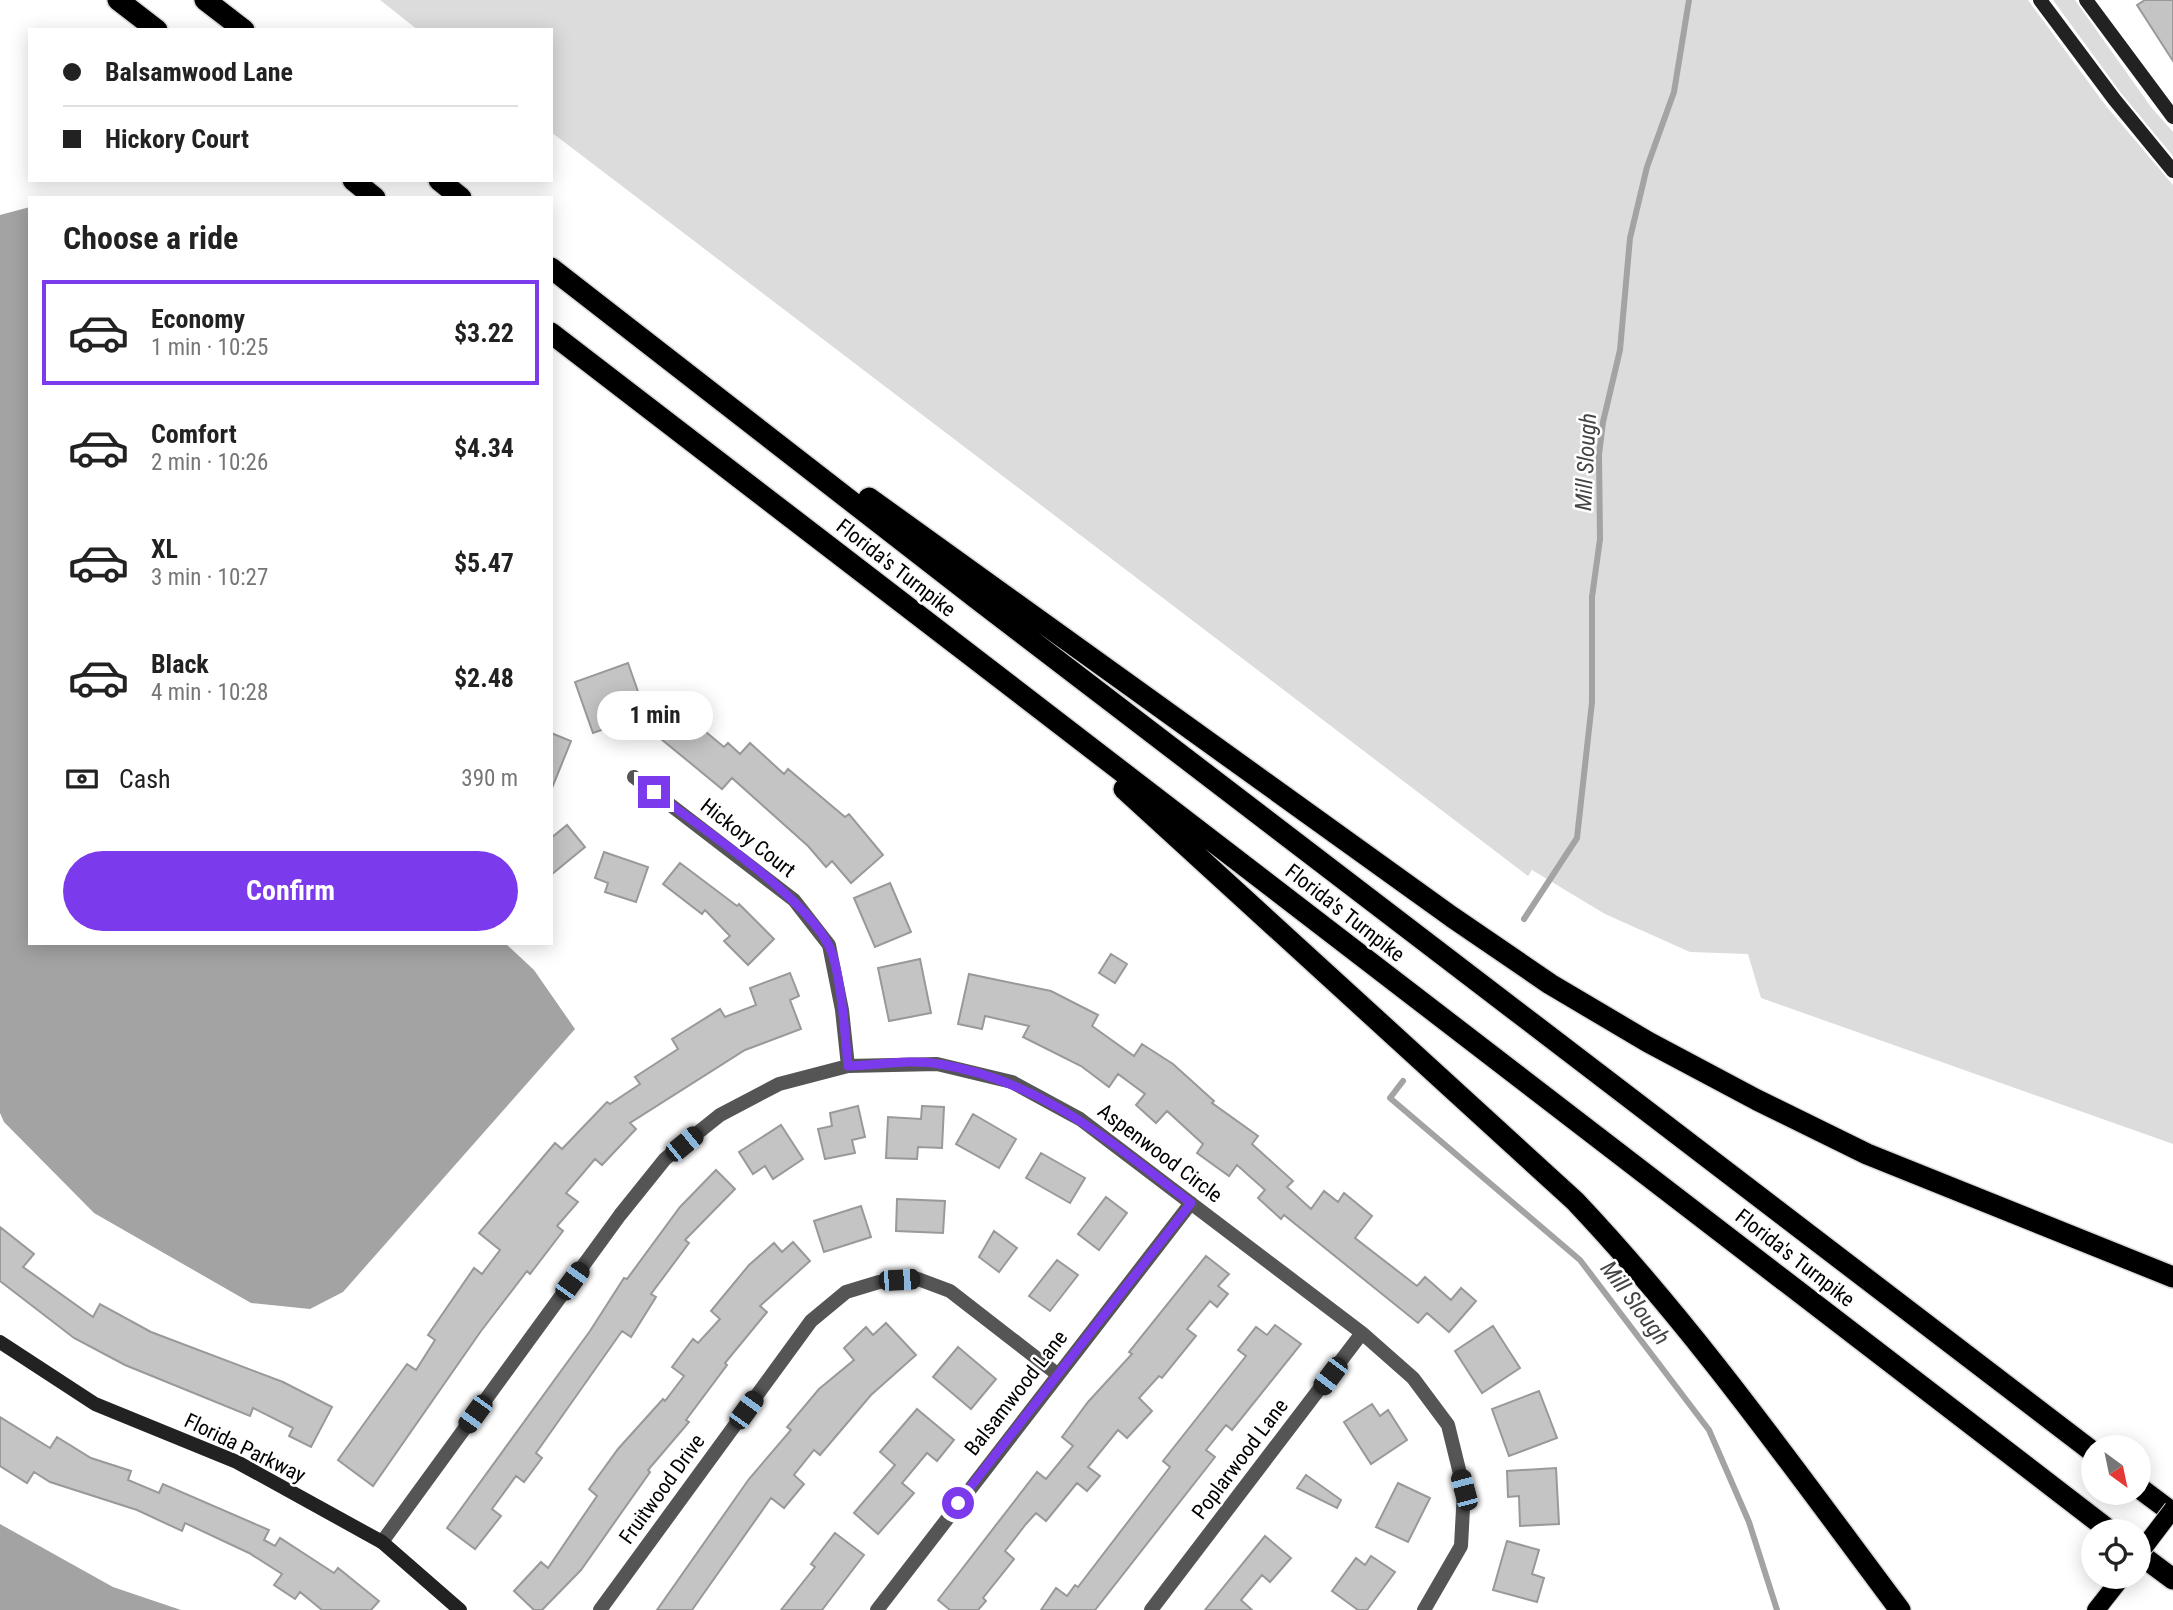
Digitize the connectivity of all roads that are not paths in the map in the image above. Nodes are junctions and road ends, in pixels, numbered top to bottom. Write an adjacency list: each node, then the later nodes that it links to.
1 (118, 0): 5 (highway)
2 (205, 0): 6 (highway)
3 (2040, 0): 8 (street)
4 (2086, 0): 7 (street)
5 (154, 28)
6 (241, 28)
7 (2173, 117)
8 (2173, 171)
9 (355, 182): 11 (highway)
10 (441, 182): 12 (highway)
11 (373, 196)
12 (459, 196)
13 (553, 270): 14 (highway, Florida's Turnpike)
14 (619, 320): 20 (highway); 24 (highway, Florida's Turnpike)
15 (553, 335): 16 (highway, Florida's Turnpike)
16 (1061, 726): 27 (highway, Florida's Turnpike); 38 (highway)
17 (634, 777): 18 (street, Hickory Court)
18 (848, 1066): 19 (street, Aspenwood Circle); 29 (street, Aspenwood Circle)
19 (1191, 1203): 21 (street, Aspenwood Circle); 23 (street, Balsamwood Lane)
20 (2173, 1278)
21 (1362, 1333): 36 (street, Poplarwood Lane); 37 (street, Aspenwood Circle)
22 (0, 1342): 29 (street, Florida Parkway)
23 (1057, 1374): 34 (street, Fruitwood Drive); 35 (street, Balsamwood Lane)
24 (2081, 1443)
25 (2151, 1496): 26 (highway)
26 (2173, 1511): 28 (main road, bridge)
27 (2094, 1519)
28 (2151, 1538)
29 (382, 1542): 33 (street, Florida Parkway)
30 (2151, 1564): 31 (highway)
31 (2173, 1580)
32 (2113, 1589): 39 (main road)
33 (460, 1610)
34 (600, 1610)
35 (877, 1610)
36 (1151, 1610)
37 (1424, 1610)
38 (1900, 1610)
39 (2096, 1610)

